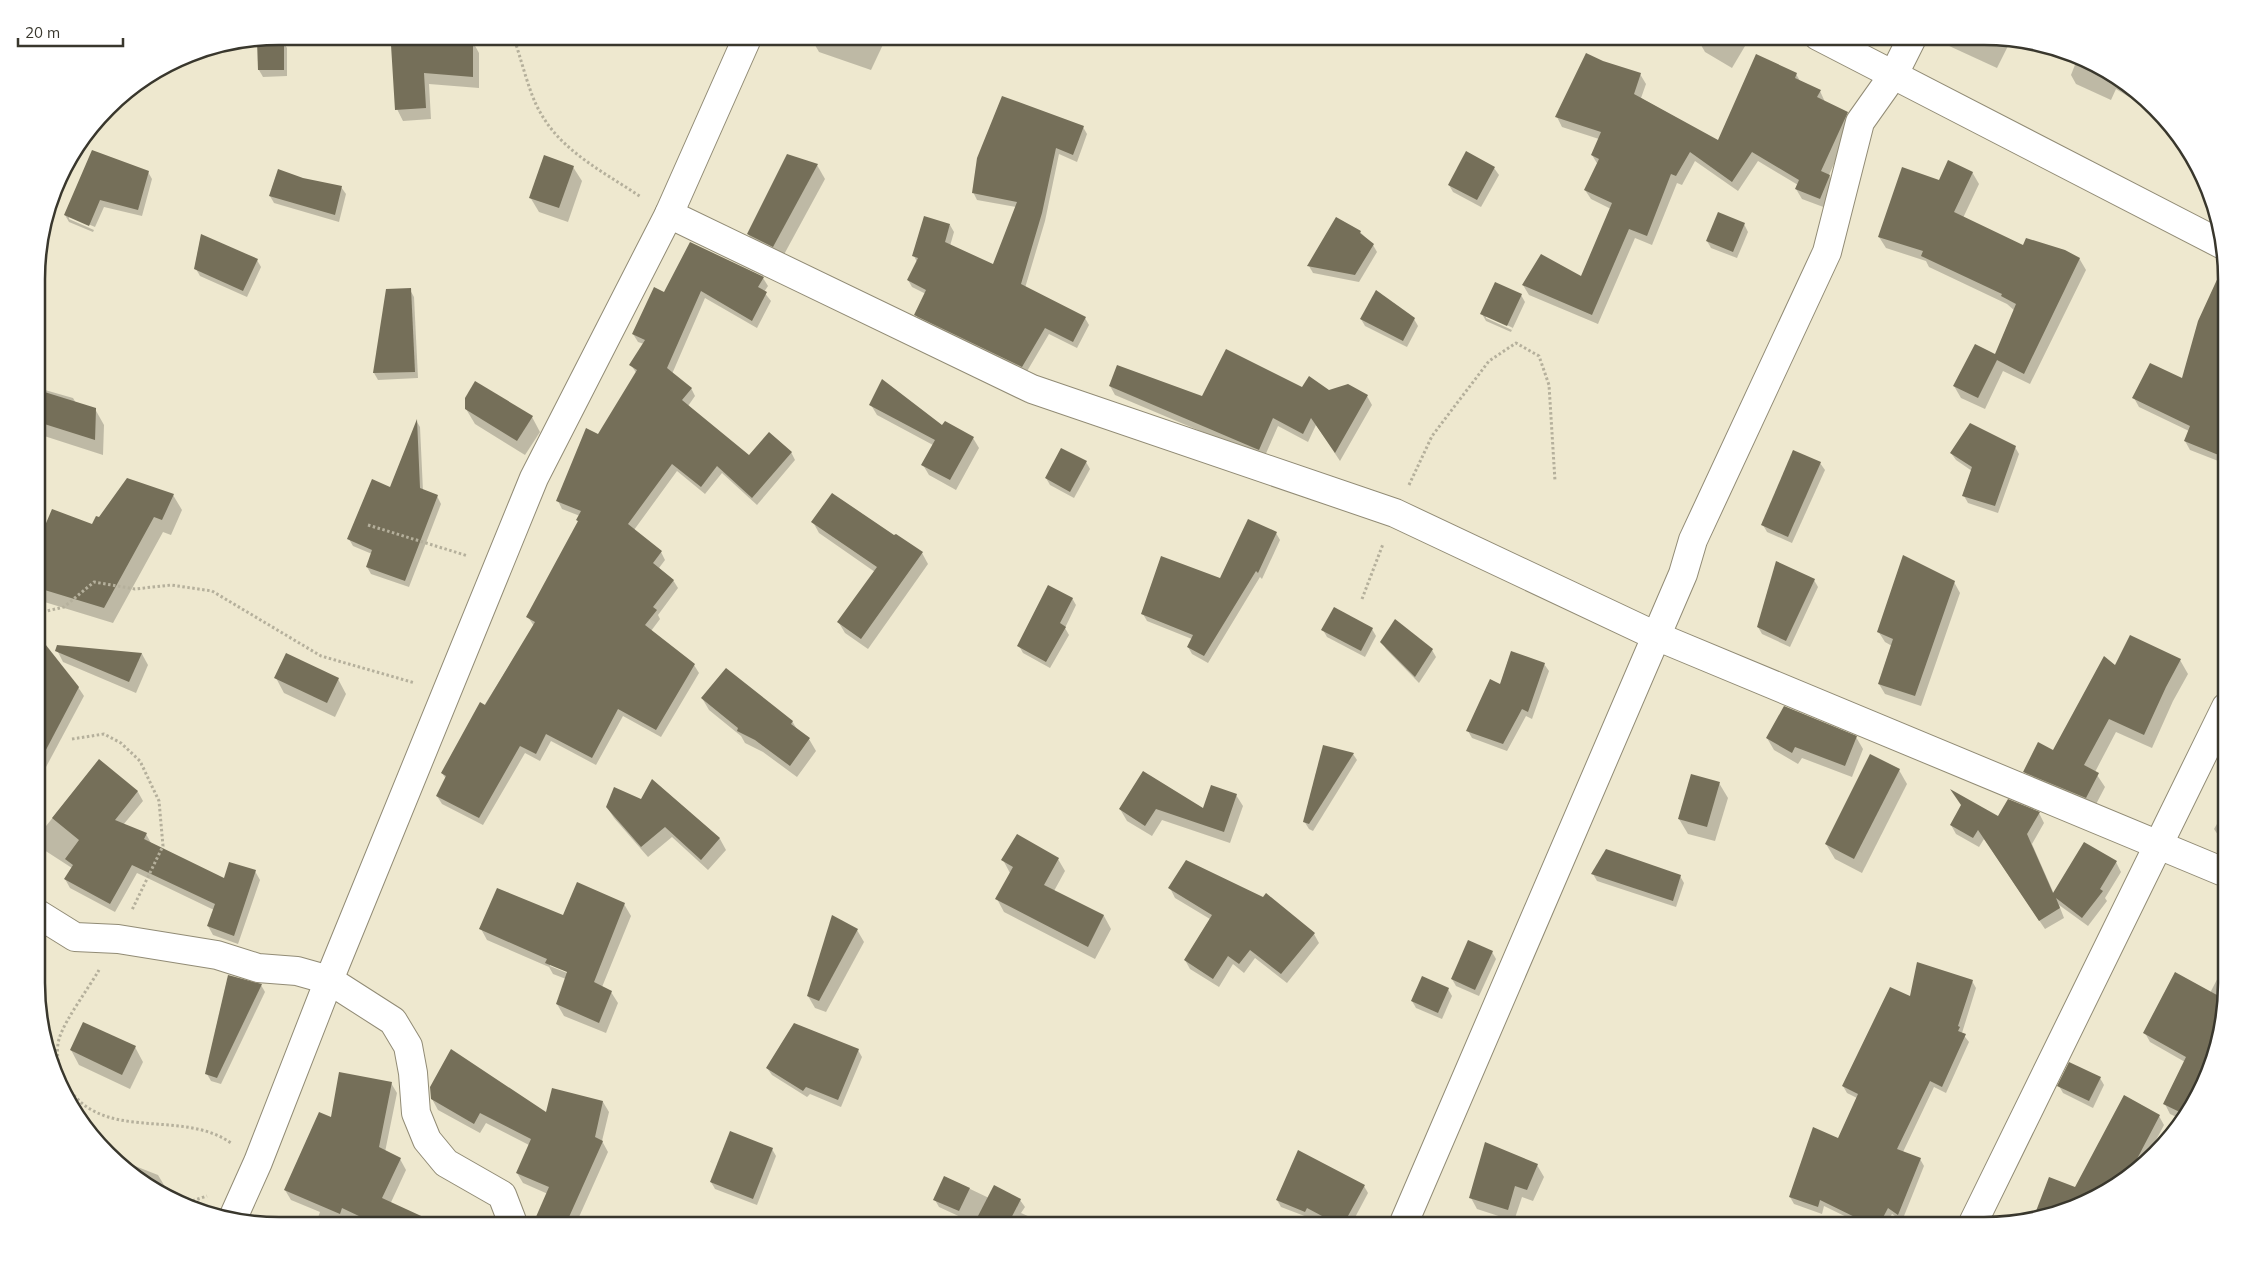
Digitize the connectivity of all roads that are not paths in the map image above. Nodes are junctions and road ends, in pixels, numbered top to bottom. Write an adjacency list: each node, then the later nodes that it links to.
1 (744, 45): 5 (street)
2 (1836, 45): 4 (street)
3 (1908, 45): 4 (street)
4 (1894, 74): 6 (street); 7 (street)
5 (669, 214): 7 (street); 12 (street)
6 (2214, 241)
7 (1656, 636): 9 (street); 15 (street)
8 (2218, 723): 9 (street)
9 (2159, 845): 10 (street); 16 (street)
10 (2218, 870)
11 (45, 918): 12 (street)
12 (329, 980): 13 (street); 14 (street)
13 (235, 1212)
14 (511, 1217)
15 (1406, 1217)
16 (1976, 1217)

